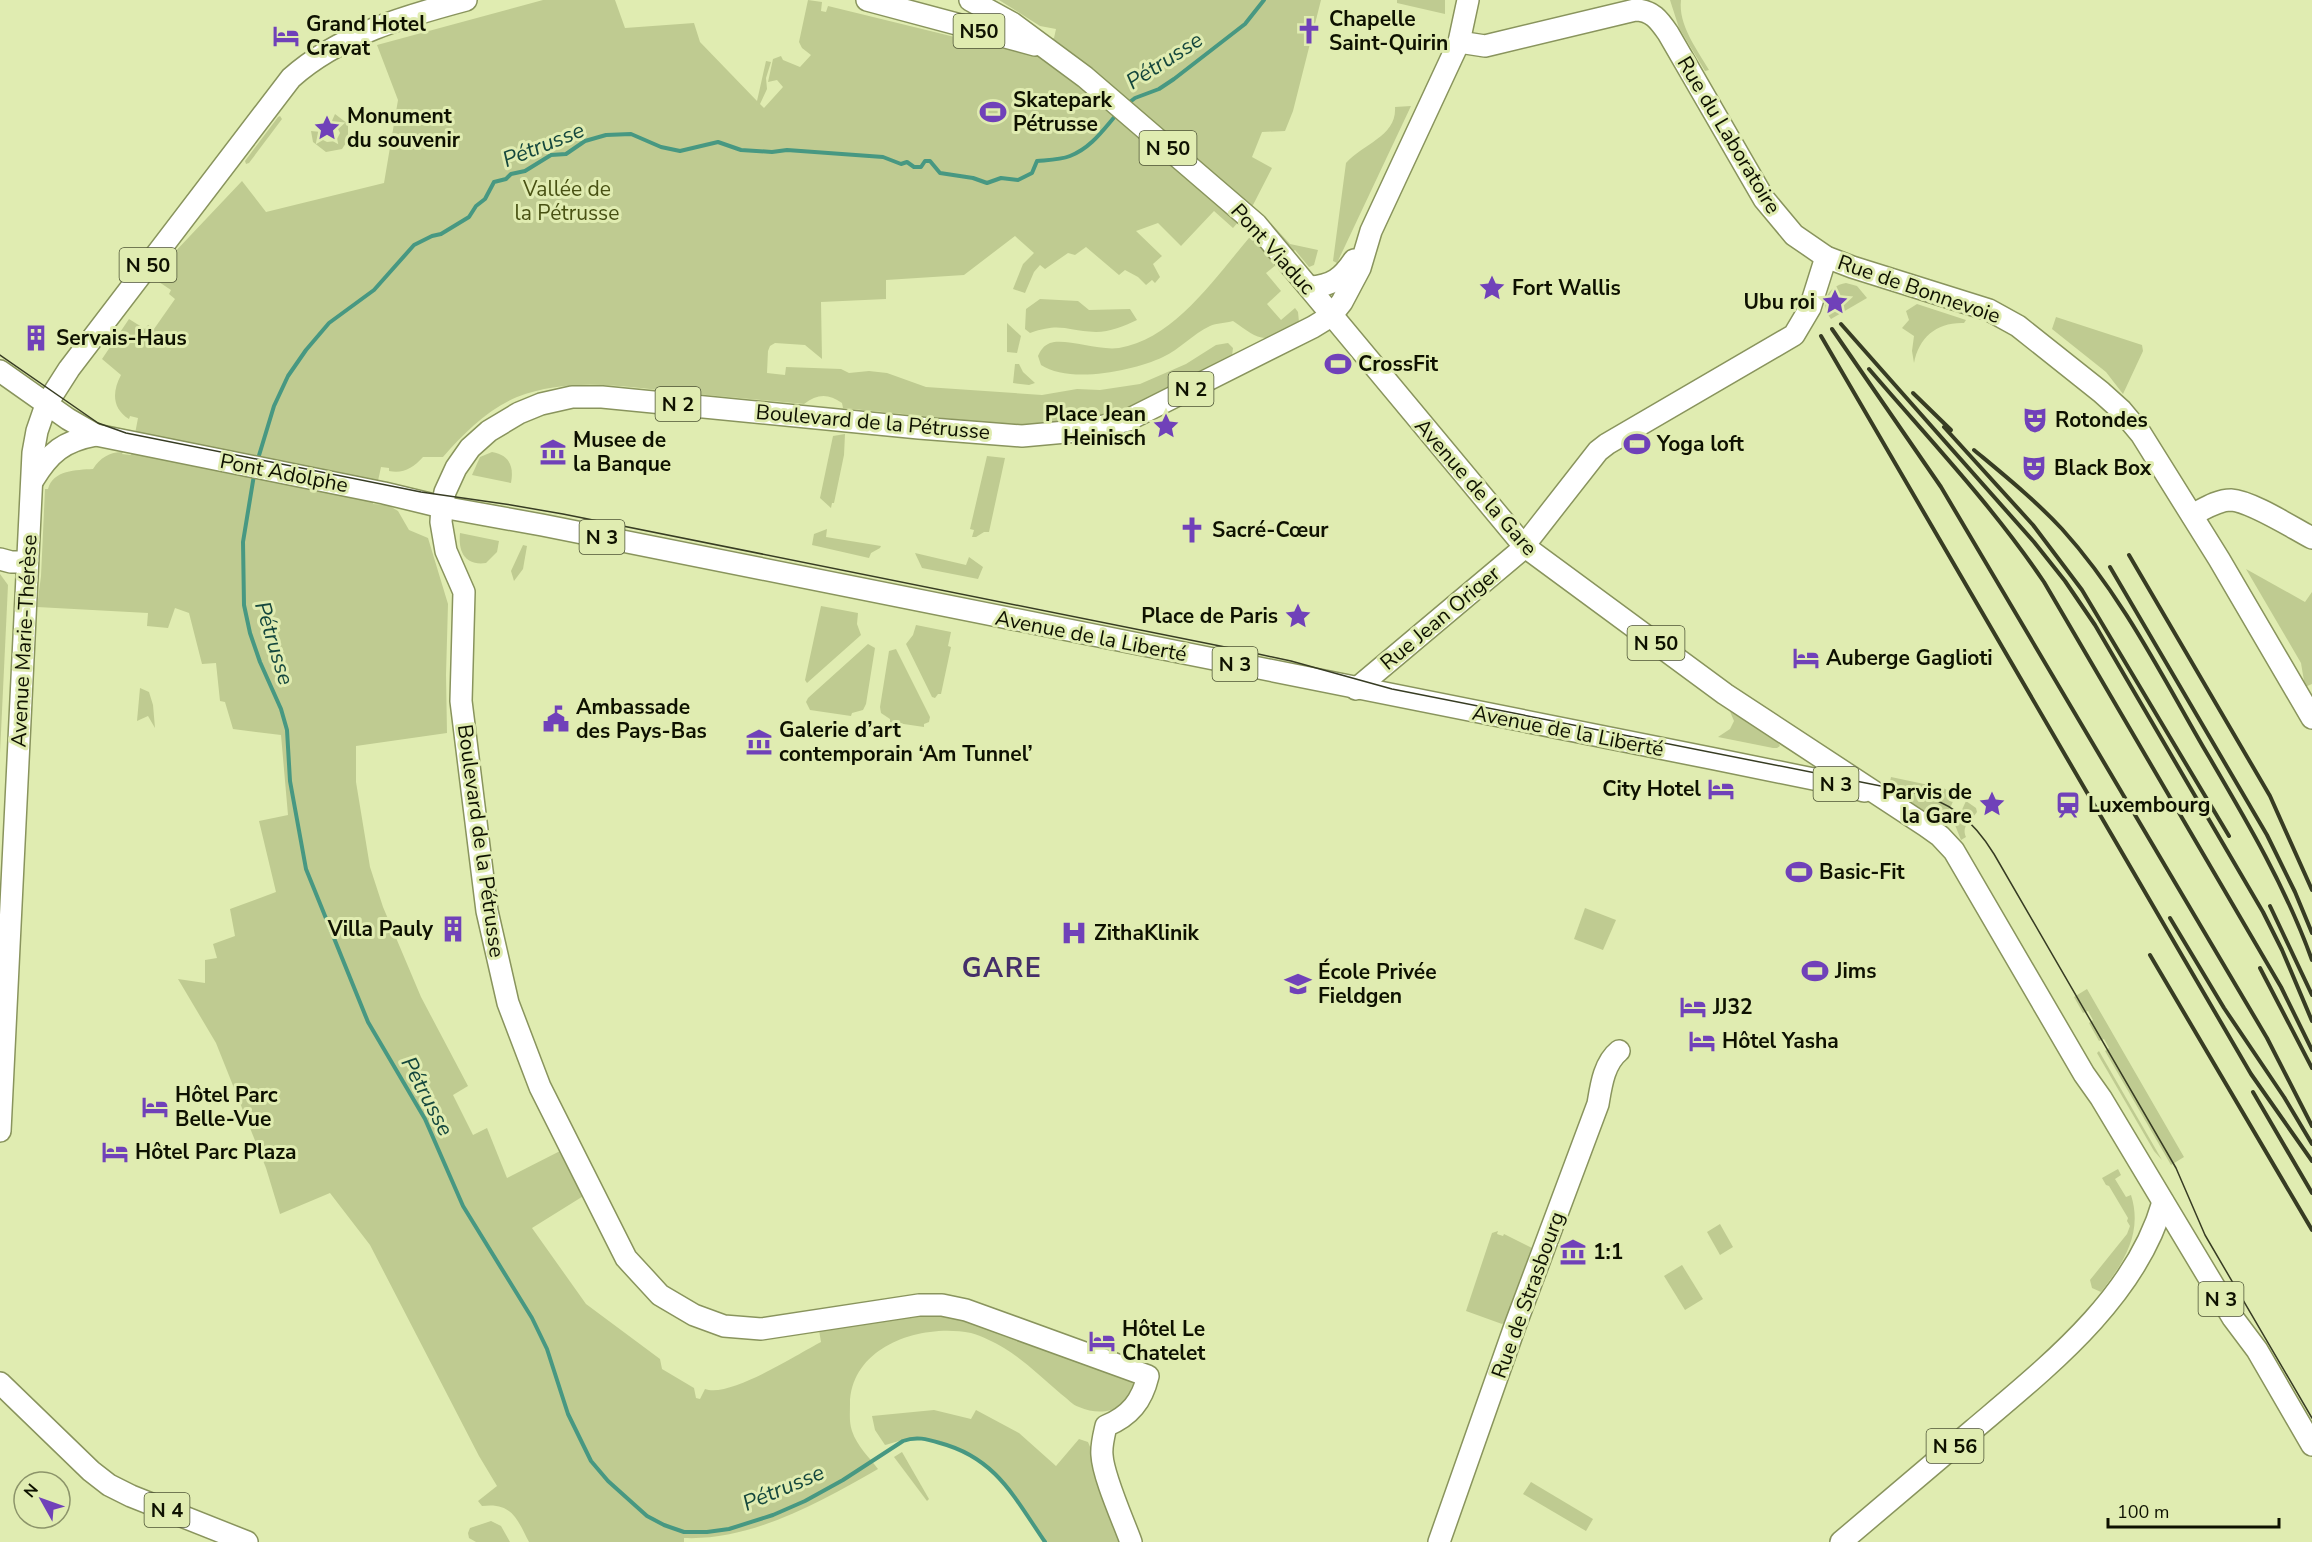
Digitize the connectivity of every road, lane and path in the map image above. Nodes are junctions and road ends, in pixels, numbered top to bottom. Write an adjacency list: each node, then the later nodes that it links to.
1 (466, 0): 14 (main road, N 50)
2 (970, 0): 8 (main road)
3 (1468, 0): 7 (main road, N 2)
4 (874, 1): 5 (main road, N 50)
5 (926, 5): 8 (main road, N 50)
6 (1655, 7): 7 (main road); 10 (main road, Rue du Laboratoire)
7 (1459, 42): 9 (main road, N 2)
8 (1044, 47): 11 (main road, Pont Viaduc / N 50)
9 (1371, 231): 11 (main road, N 2); 12 (main road, N 2)
10 (1826, 256): 18 (main road, Rue de Bonnevoie); 20 (main road, Rue de Bonnevoie)
11 (1310, 287): 12 (main road, Pont Viaduc / N 50)
12 (1331, 316): 17 (main road, Boulevard de la Pétrusse / N 2); 20 (main road, Avenue de la Gare / N 50)
13 (0, 371): 14 (main road)
14 (46, 405): 15 (main road); 16 (main road, Avenue Marie-Thérèse)
15 (96, 435): 16 (main road); 17 (main road, Pont Adolphe)
16 (32, 480): 22 (main road, Avenue Marie-Thérèse)
17 (442, 507): 23 (main road, Avenue de la Liberté / N 3); 33 (main road, Boulevard de la Pétrusse)
18 (2192, 515): 19 (main road); 24 (main road, Rue de Bonnevoie)
19 (2312, 538)
20 (1524, 546): 23 (main road, Rue Jean Origer); 25 (main road, Avenue de la Gare / N 50)
21 (0, 559): 22 (main road)
22 (27, 562): 27 (main road, Avenue Marie-Thérèse)
23 (1356, 688): 25 (main road, Avenue de la Liberté / N 3)
24 (2312, 718)
25 (1881, 797): 29 (main road, N 3)
26 (1619, 1051): 34 (main road, Rue de Strasbourg)
27 (1, 1088): 28 (main road, Avenue Marie-Thérèse)
28 (0, 1131)
29 (2163, 1202): 31 (main road, N 3); 35 (main road, N 56)
30 (0, 1383): 32 (main road, N 4)
31 (2312, 1445)
32 (247, 1542)
33 (1131, 1542)
34 (1439, 1542)
35 (1841, 1542)

